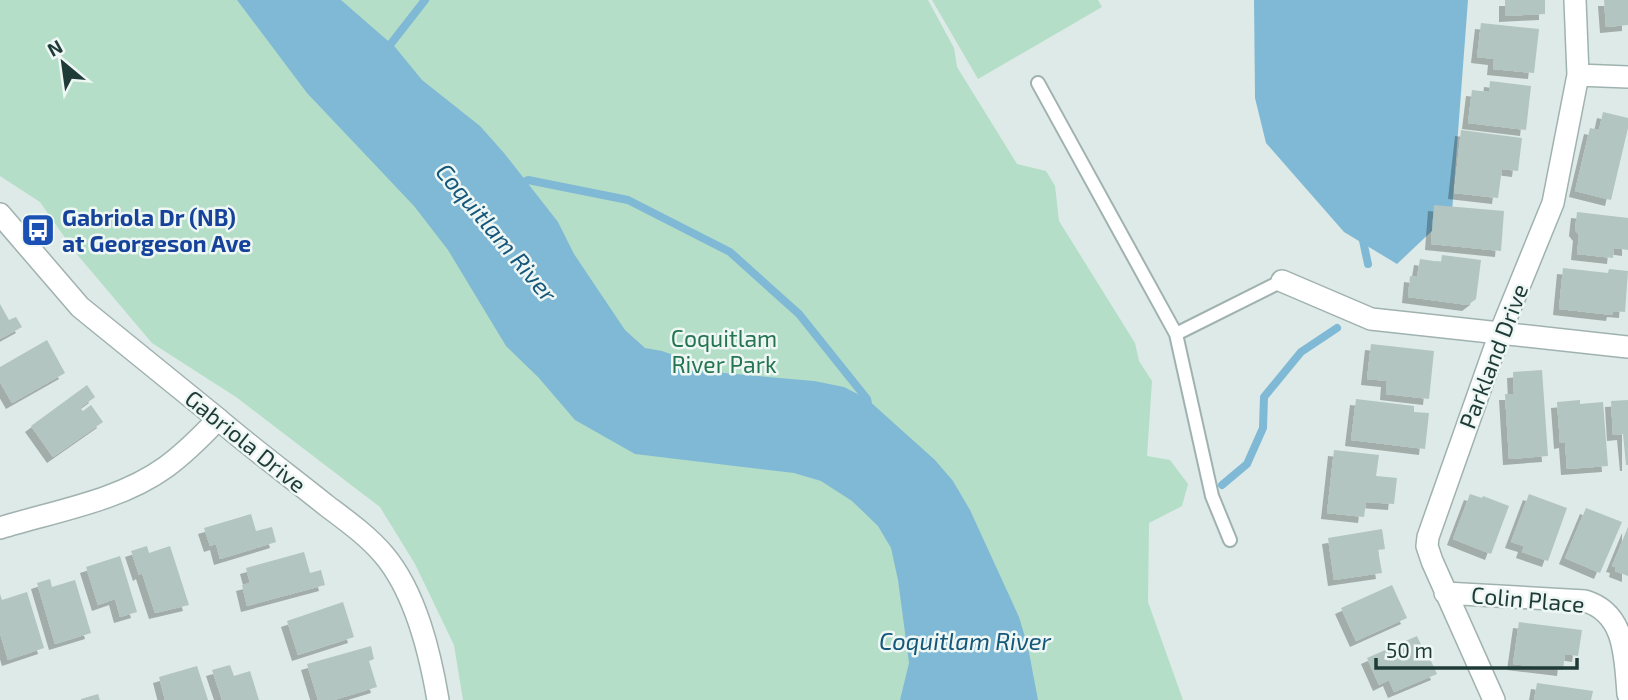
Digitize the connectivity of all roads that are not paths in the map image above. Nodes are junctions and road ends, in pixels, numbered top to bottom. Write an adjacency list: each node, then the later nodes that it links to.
1 (1575, 0): 2 (street, Parkland Drive)
2 (1578, 75): 3 (street); 7 (street, Parkland Drive)
3 (1628, 77)
4 (1038, 83): 8 (lane)
5 (0, 214): 10 (street, Gabriola Drive)
6 (1282, 281): 7 (street); 8 (lane)
7 (1500, 333): 9 (street); 13 (street, Parkland Drive)
8 (1176, 334): 12 (lane)
9 (1628, 347)
10 (218, 419): 11 (street); 15 (street, Gabriola Drive)
11 (0, 528)
12 (1230, 540)
13 (1445, 593): 14 (street, Colin Place); 16 (street, Parkland Drive)
14 (1628, 694)
15 (438, 700)
16 (1494, 700)

